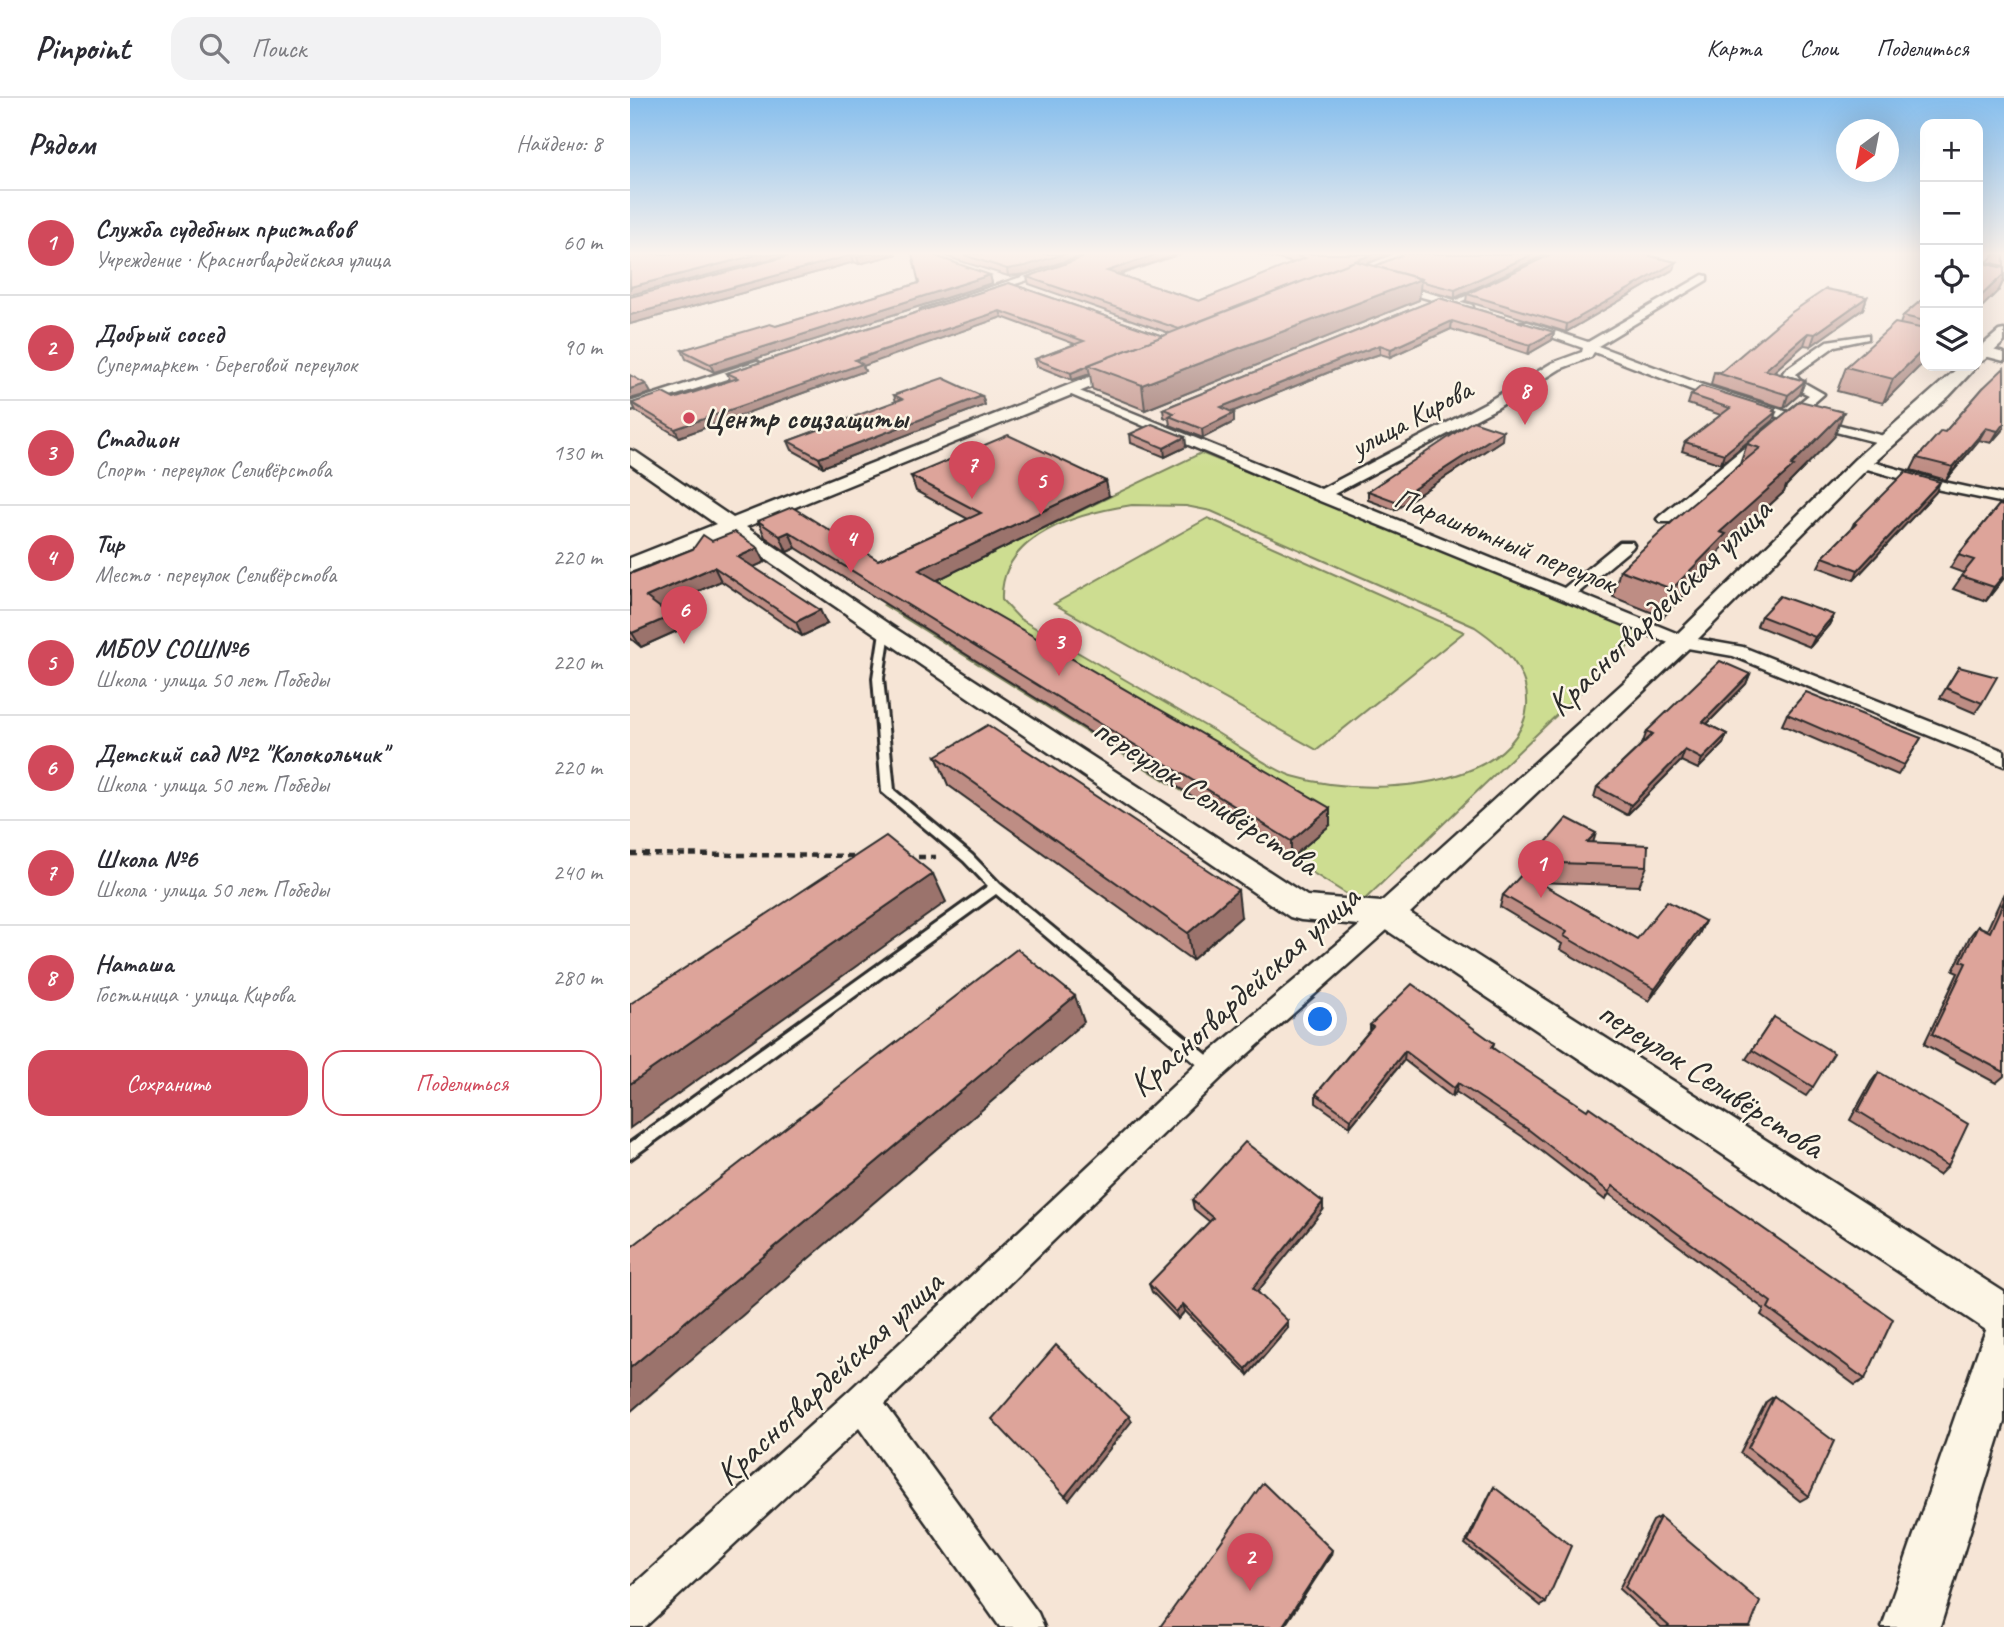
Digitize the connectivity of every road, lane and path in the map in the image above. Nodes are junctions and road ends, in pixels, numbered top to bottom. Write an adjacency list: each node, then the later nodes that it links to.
1 (1527, 325): 5 (street)
2 (1624, 325): 5 (street, улица Кирова)
3 (2004, 334): 6 (street, Красногвардейская улица)
4 (1870, 338): 14 (street)
5 (1590, 346): 14 (street); 18 (street, улица Кирова)
6 (1983, 353)
7 (2004, 357): 8 (street)
8 (1983, 358)
9 (773, 359): 13 (street)
10 (1138, 363): 12 (street)
11 (1964, 371): 15 (street, Красногвардейская улица)
12 (1068, 391): 18 (street, Парашютный переулок); 21 (street)
13 (630, 406)
14 (1791, 417): 15 (street); 20 (street)
15 (1887, 440): 17 (street, Красногвардейская улица)
16 (630, 456): 21 (street, переулок Селивёрстова)
17 (1862, 463): 19 (street); 26 (street, Красногвардейская улица)
18 (1320, 496): 24 (street, Парашютный переулок)
19 (2004, 499)
20 (1665, 519)
21 (731, 526): 23 (street); 25 (street, переулок Селивёрстова)
22 (1626, 545): 24 (street)
23 (630, 566)
24 (1565, 595): 26 (street, Парашютный переулок)
25 (885, 632): 31 (lane); 33 (street, переулок Селивёрстова)
26 (1682, 642): 27 (street, Парашютный переулок); 33 (street, Красногвардейская улица)
27 (2004, 759)
28 (630, 854): 29 (path)
29 (860, 856)
30 (901, 857): 31 (path)
31 (968, 858): 32 (lane)
32 (996, 887): 34 (lane); 35 (lane)
33 (1388, 915): 34 (street, Красногвардейская улица); 36 (street, переулок Селивёрстова)
34 (1212, 1068): 38 (street, Красногвардейская улица)
35 (630, 1153)
36 (2004, 1317)
37 (2004, 1345): 41 (main road)
38 (862, 1402): 39 (street, Красногвардейская улица); 40 (street)
39 (630, 1614)
40 (1024, 1627)
41 (1911, 1627)

